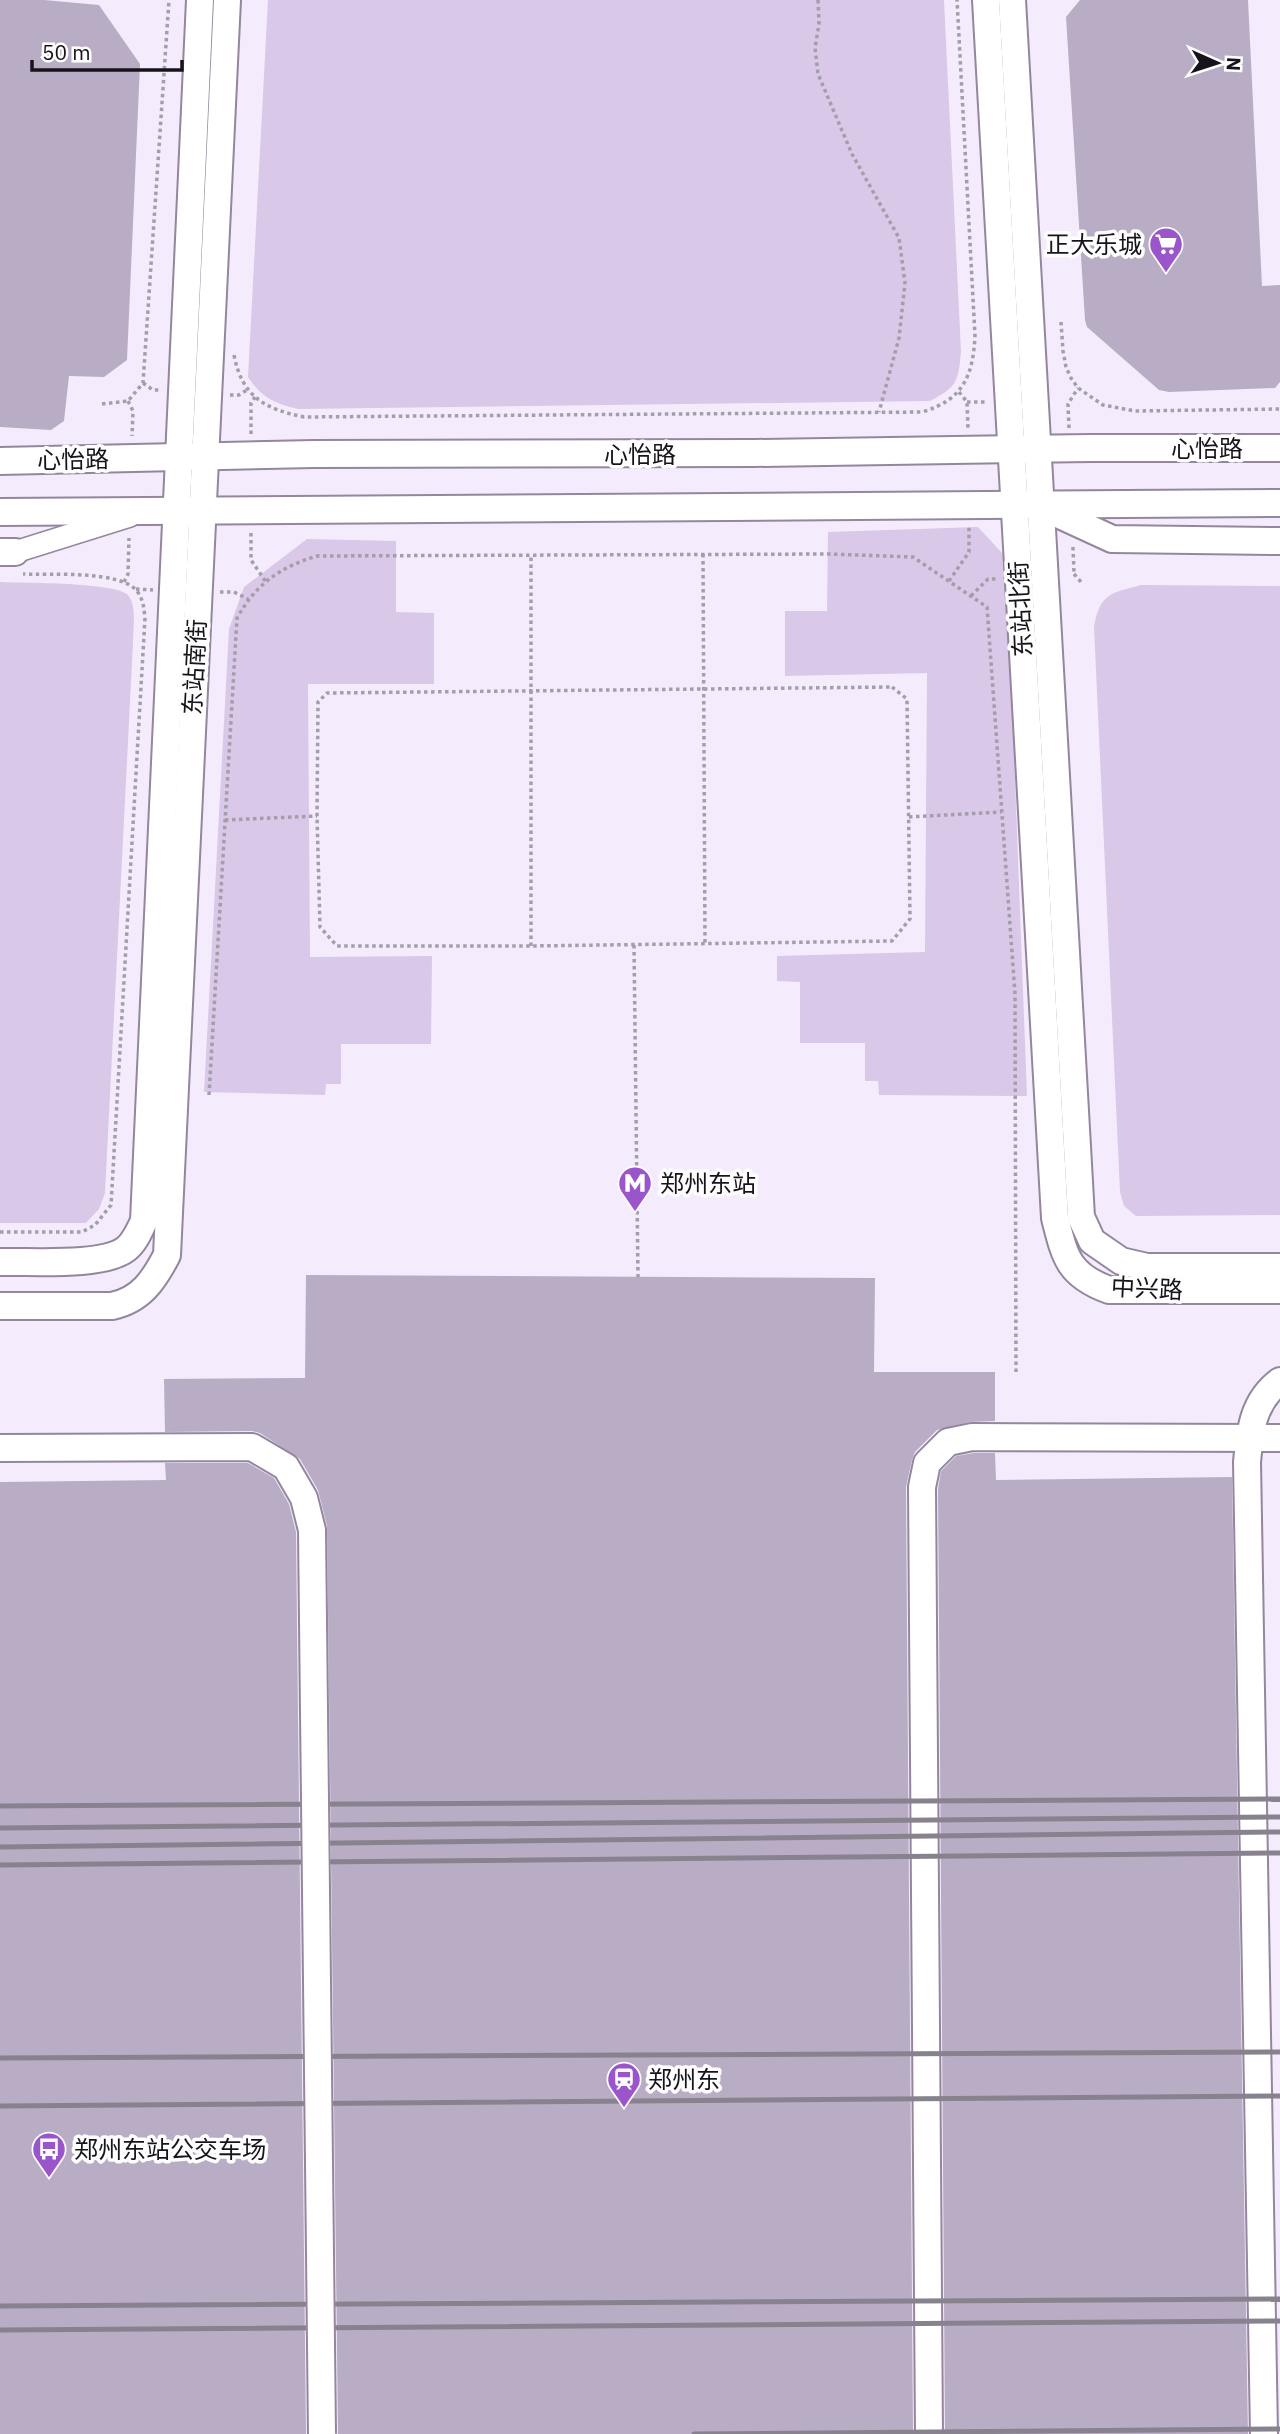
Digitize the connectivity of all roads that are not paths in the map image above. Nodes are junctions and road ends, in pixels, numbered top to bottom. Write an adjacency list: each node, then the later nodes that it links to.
1 (200, 0): 8 (street, 东站南街)
2 (227, 0): 8 (street, 东站南街)
3 (986, 0): 6 (street, 东站北街)
4 (1013, 0): 7 (street, 东站北街)
5 (1280, 448): 7 (street, 心怡路)
6 (1011, 449): 7 (street, 心怡路); 8 (street, 心怡路); 11 (street, 东站北街)
7 (1038, 449): 11 (street, 东站北街)
8 (192, 457): 9 (street, 心怡路); 13 (street, 东站南街)
9 (0, 461)
10 (1280, 503): 11 (street)
11 (1028, 506): 13 (street); 15 (street); 17 (street, 东站北街)
12 (148, 511): 13 (street); 14 (street); 16 (street)
13 (189, 511): 18 (street, 东站南街); 21 (street, 东站南街)
14 (0, 512)
15 (1280, 541)
16 (10, 560)
17 (1068, 1217): 19 (street, 中兴路); 20 (street, 中兴路)
18 (0, 1262)
19 (1280, 1268)
20 (1280, 1290)
21 (0, 1306)
22 (1280, 1381): 27 (street)
23 (1280, 1438): 26 (street)
24 (0, 1448): 25 (street, bridge)
25 (322, 2434)
26 (929, 2434)
27 (1264, 2434)

